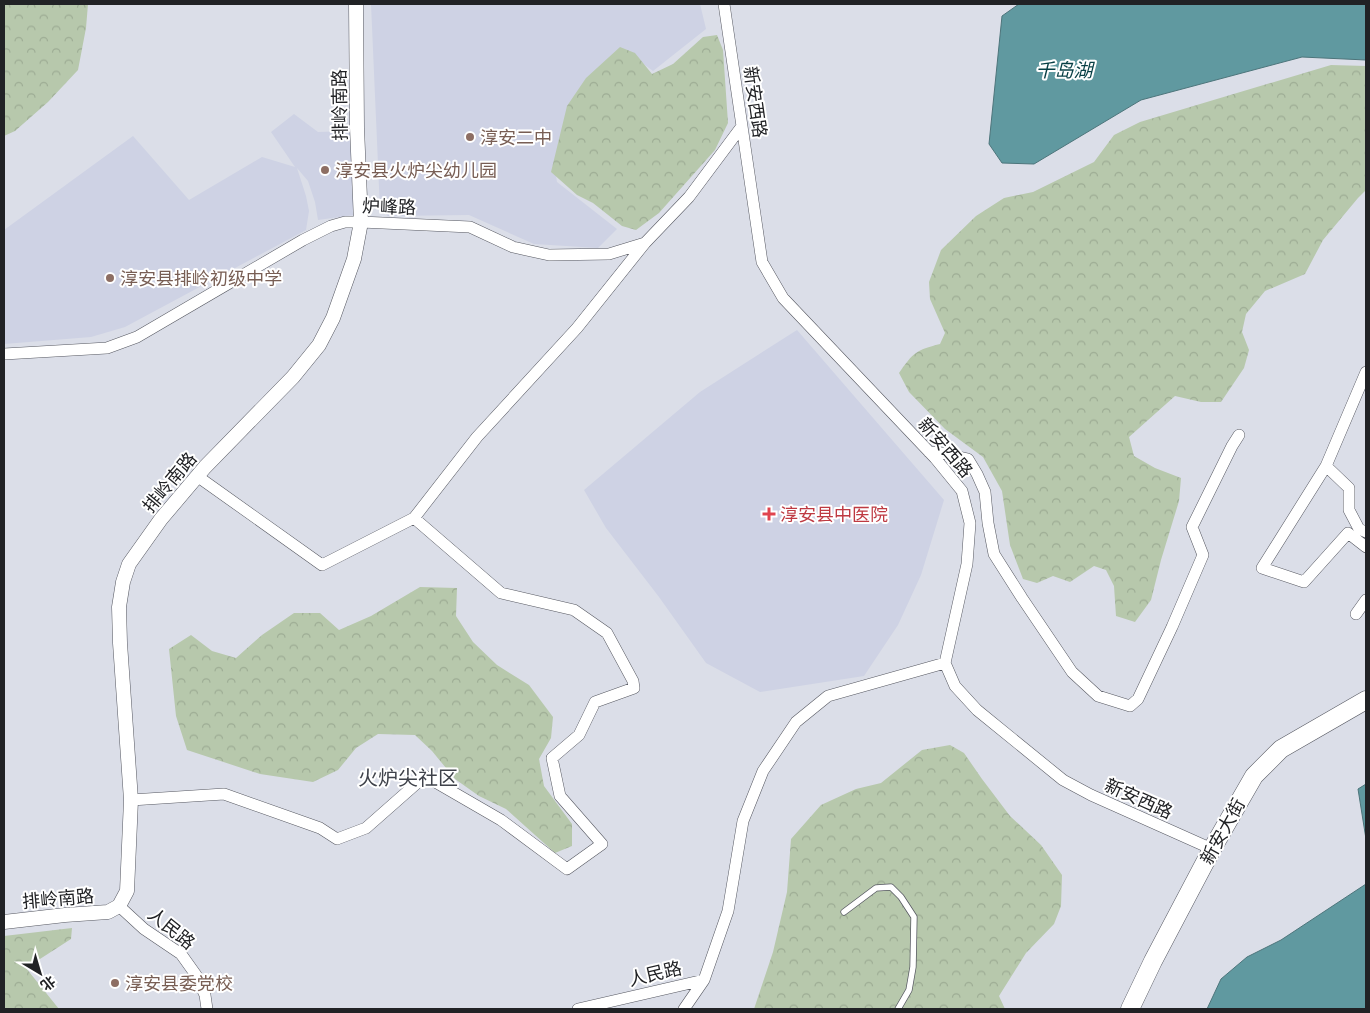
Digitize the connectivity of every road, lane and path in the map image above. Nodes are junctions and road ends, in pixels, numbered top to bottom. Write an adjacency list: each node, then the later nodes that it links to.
1 (356, 4): 4 (street, 排岭南路)
2 (724, 4): 3 (street, 新安西路)
3 (742, 126): 5 (street, 炉峰路); 9 (street, 新安西路)
4 (360, 222): 5 (street, 炉峰路); 6 (street, 炉峰路); 11 (street, 排岭南路)
5 (645, 243): 12 (street)
6 (4, 354)
7 (1366, 372): 10 (street)
8 (1240, 434): 9 (street)
9 (929, 452): 17 (street, 新安西路)
10 (1326, 466): 13 (street); 14 (street)
11 (197, 476): 12 (street); 19 (street, 排岭南路)
12 (414, 518): 19 (street)
13 (1366, 532)
14 (1366, 547)
15 (1366, 600): 16 (street)
16 (1356, 614)
17 (945, 663): 20 (street, 新安西路); 24 (street)
18 (1366, 700): 20 (main road, 新安大街)
19 (131, 800): 21 (street, 排岭南路)
20 (1212, 849): 29 (main road, 新安大街)
21 (119, 906): 23 (street, 排岭南路); 25 (street, 人民路)
22 (844, 912): 28 (lane)
23 (4, 922)
24 (704, 980): 26 (street, 人民路); 27 (street, 人民路)
25 (207, 1009)
26 (578, 1009)
27 (684, 1009)
28 (898, 1009)
29 (1130, 1009)

